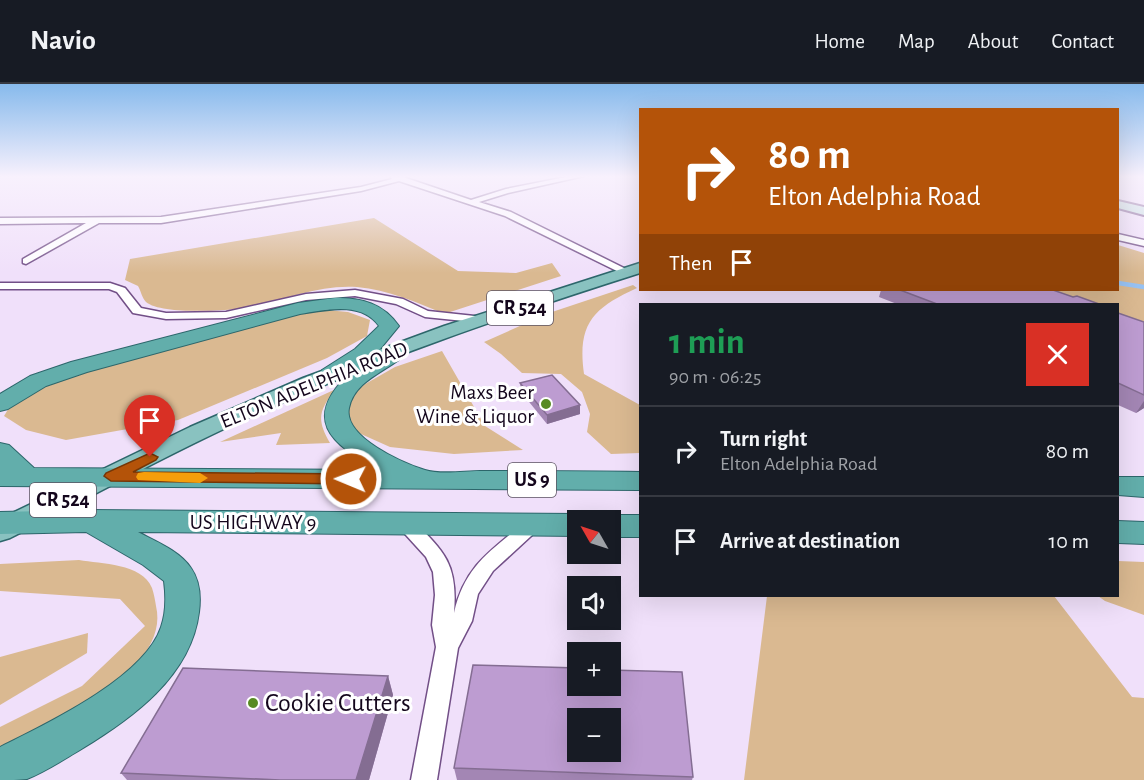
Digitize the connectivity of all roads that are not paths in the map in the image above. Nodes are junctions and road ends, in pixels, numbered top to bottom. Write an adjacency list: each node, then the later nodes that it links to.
1 (238, 208): 4 (street)
2 (494, 208): 8 (street)
3 (0, 221): 4 (street)
4 (96, 221): 7 (street)
5 (1119, 237): 6 (street)
6 (1144, 243)
7 (26, 261)
8 (634, 270): 11 (main road, ELTON ADELPHIA ROAD / CR 524)
9 (0, 286): 10 (street)
10 (424, 314): 11 (street); 12 (street)
11 (484, 320): 12 (main road, ELTON ADELPHIA ROAD / CR 524)
12 (411, 345): 13 (main road, ELTON ADELPHIA ROAD / CR 524); 19 (highway)
13 (330, 375): 14 (highway); 16 (main road, ELTON ADELPHIA ROAD / CR 524)
14 (0, 404)
15 (0, 451): 18 (highway)
16 (111, 476): 18 (highway, US HIGHWAY 9 / US 9); 19 (highway, US HIGHWAY 9 / US 9); 28 (main road, ELTON ADELPHIA ROAD / CR 524)
17 (0, 477): 18 (highway, US HIGHWAY 9 / US 9)
18 (28, 477)
19 (423, 480): 20 (highway, US HIGHWAY 9 / US 9)
20 (639, 481)
21 (1119, 486): 22 (highway)
22 (1144, 487)
23 (92, 521): 24 (highway, US HIGHWAY 9 / US 9); 28 (highway, US HIGHWAY 9 / US 9); 33 (highway)
24 (404, 524): 25 (highway, US HIGHWAY 9 / US 9); 32 (street)
25 (534, 525): 26 (highway, US HIGHWAY 9 / US 9); 32 (street)
26 (567, 525)
27 (621, 525): 29 (highway)
28 (5, 526)
29 (639, 526)
30 (1119, 532): 31 (highway)
31 (1144, 533)
32 (447, 646): 34 (street)
33 (0, 770)
34 (424, 780)

